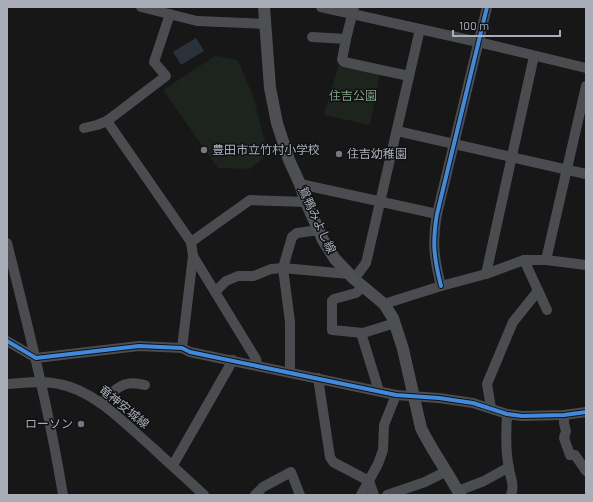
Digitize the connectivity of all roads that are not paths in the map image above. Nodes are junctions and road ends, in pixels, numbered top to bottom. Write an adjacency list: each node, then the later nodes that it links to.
1 (140, 7): 6 (street)
2 (264, 7): 7 (main road, 鴛鴨みよし線)
3 (322, 7): 5 (street)
4 (487, 7): 11 (street)
5 (353, 10): 8 (street); 10 (street)
6 (170, 14): 7 (street); 16 (street)
7 (265, 24): 23 (main road, 鴛鴨みよし線)
8 (420, 29): 11 (street); 14 (street)
9 (312, 37): 10 (street)
10 (346, 39): 14 (street)
11 (478, 42): 12 (street); 19 (street)
12 (534, 56): 13 (street); 20 (street)
13 (586, 68)
14 (409, 76): 18 (street)
15 (586, 86): 21 (street)
16 (107, 121): 17 (street); 28 (street)
17 (84, 128)
18 (397, 131): 19 (street); 24 (street)
19 (454, 144): 20 (street); 26 (street)
20 (511, 157): 21 (street); 35 (street)
21 (567, 170): 22 (street); 32 (street)
22 (586, 174)
23 (300, 184): 24 (street); 25 (main road, 鴛鴨みよし線)
24 (381, 201): 26 (street); 36 (street)
25 (306, 202): 27 (main road, 鴛鴨みよし線); 28 (street)
26 (437, 214): 37 (street)
27 (319, 230): 34 (street); 36 (main road, 鴛鴨みよし線)
28 (191, 242): 30 (street)
29 (7, 243): 46 (street)
30 (193, 256): 39 (street); 45 (street)
31 (524, 260): 32 (street); 35 (street); 38 (street)
32 (546, 260): 33 (street)
33 (586, 265)
34 (283, 268): 36 (street); 39 (street); 49 (street)
35 (486, 274): 37 (street)
36 (355, 280): 40 (main road, 鴛鴨みよし線); 43 (street)
37 (441, 286): 40 (street)
38 (538, 291): 41 (street); 58 (street)
39 (215, 292): 48 (street)
40 (384, 304): 42 (main road, 鴛鴨みよし線)
41 (547, 310)
42 (395, 323): 43 (street); 56 (main road, 鴛鴨みよし線)
43 (361, 332): 54 (street)
44 (7, 341): 46 (street)
45 (182, 348): 46 (street); 47 (street)
46 (36, 358): 51 (street)
47 (233, 360): 48 (street); 62 (street)
48 (257, 365): 49 (street)
49 (290, 372): 50 (street)
50 (318, 378): 54 (street); 66 (street)
51 (40, 382): 52 (street, 竜神安城線); 57 (street, 竜神安城線); 68 (street)
52 (7, 384)
53 (146, 385): 57 (street)
54 (379, 391): 55 (street)
55 (396, 395): 56 (street); 66 (street)
56 (415, 396): 58 (street); 64 (main road, 鴛鴨みよし線)
57 (100, 403): 62 (street, 竜神安城線)
58 (491, 408): 60 (street)
59 (586, 412): 61 (street)
60 (507, 414): 61 (street); 63 (street)
61 (564, 415): 65 (street)
62 (173, 465): 69 (street, 竜神安城線)
63 (509, 467): 67 (street); 75 (street)
64 (447, 471): 67 (main road, 鴛鴨みよし線); 74 (street)
65 (586, 471)
66 (369, 481): 72 (street); 73 (street)
67 (459, 493)
68 (63, 495)
69 (204, 495)
70 (255, 495): 71 (street)
71 (300, 495)
72 (361, 495)
73 (374, 495)
74 (387, 495)
75 (511, 495)

